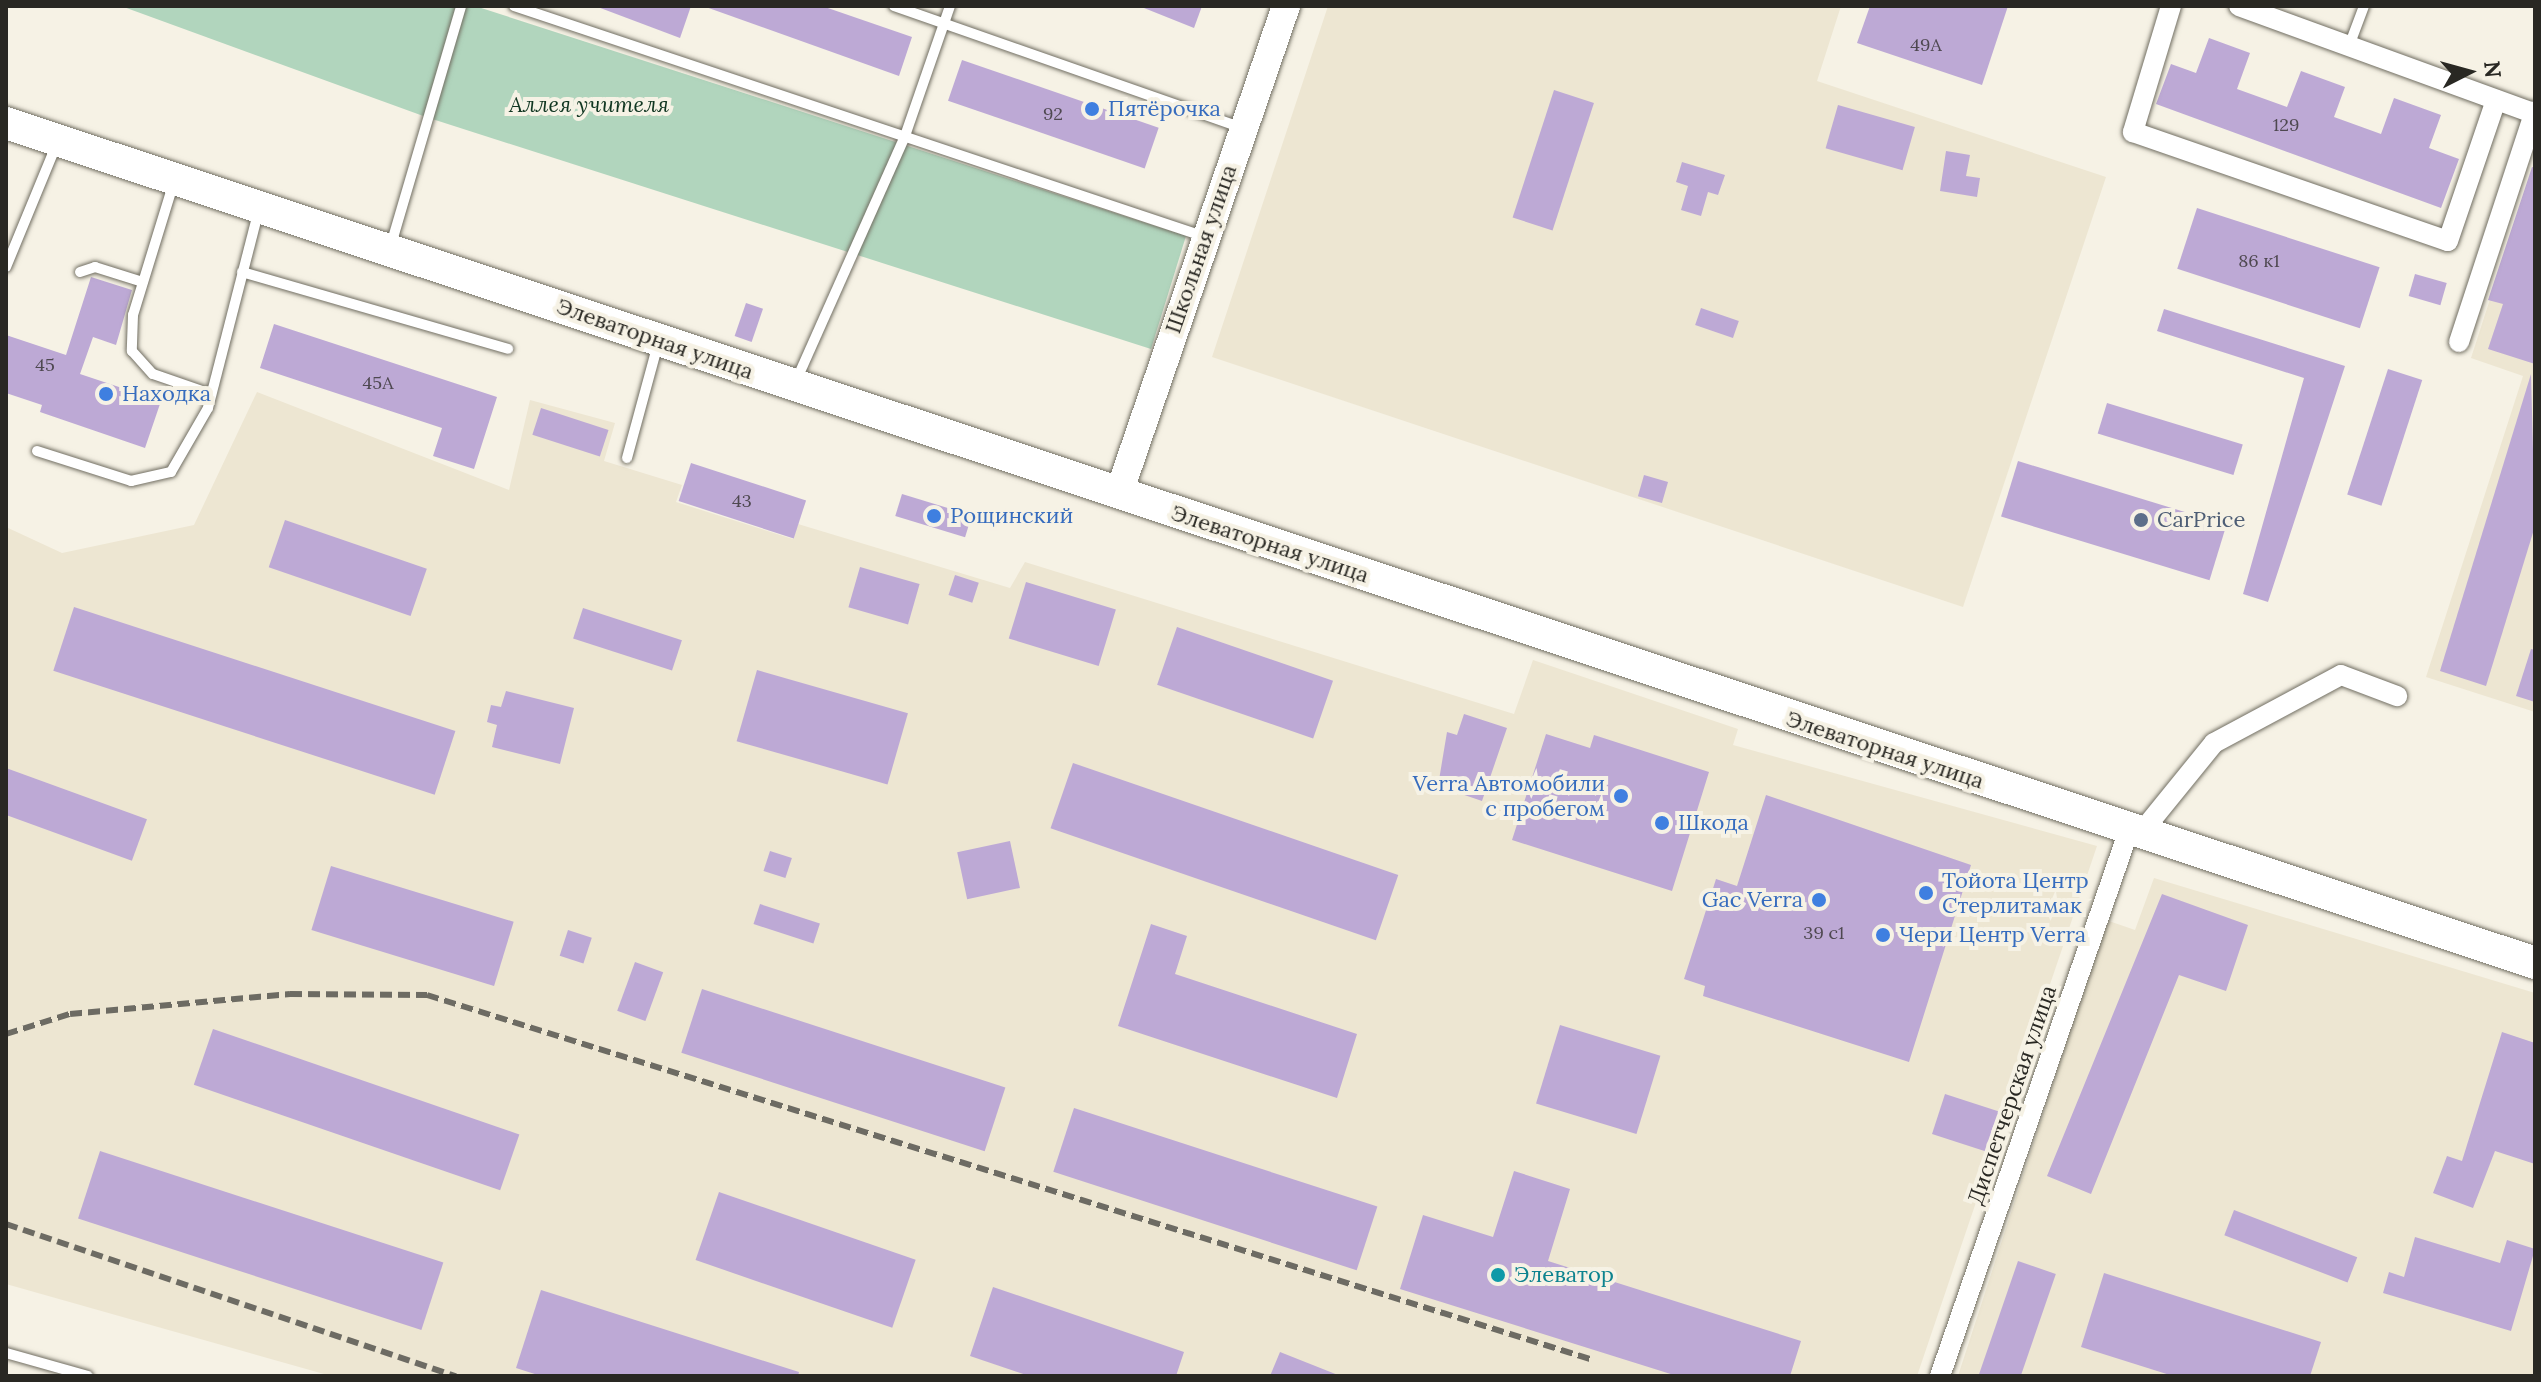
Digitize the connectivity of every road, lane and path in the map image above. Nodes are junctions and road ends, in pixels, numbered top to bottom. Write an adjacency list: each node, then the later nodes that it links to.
1 (461, 6): 20 (lane)
2 (514, 6): 15 (lane)
3 (894, 6): 9 (lane)
4 (950, 6): 9 (lane)
5 (1286, 6): 14 (street, Школьная улица)
6 (2171, 6): 11 (street)
7 (2239, 6): 10 (street)
8 (2364, 6): 10 (lane)
9 (944, 23): 14 (lane); 15 (lane)
10 (2349, 46): 11 (street)
11 (2496, 100): 12 (street)
12 (2535, 113): 26 (street)
13 (6, 123): 16 (main road, Элеваторная улица)
14 (1243, 128): 19 (street, Школьная улица)
15 (905, 136): 19 (lane); 28 (lane)
16 (58, 140): 17 (main road, Элеваторная улица); 21 (lane)
17 (174, 179): 18 (main road, Элеваторная улица); 24 (lane)
18 (260, 207): 20 (main road, Элеваторная улица); 23 (lane)
19 (1205, 237): 32 (street, Школьная улица)
20 (390, 250): 25 (main road, Элеваторная улица)
21 (6, 267)
22 (80, 272): 24 (lane)
23 (242, 272): 27 (lane); 29 (lane)
24 (143, 282): 29 (lane)
25 (659, 340): 28 (main road, Элеваторная улица); 31 (lane)
26 (2459, 342)
27 (508, 349)
28 (794, 386): 32 (main road, Элеваторная улица)
29 (211, 394): 30 (lane)
30 (37, 451)
31 (627, 458)
32 (1119, 493): 34 (main road, Элеваторная улица)
33 (2397, 696): 34 (street)
34 (2135, 832): 35 (main road, Элеваторная улица); 38 (street, Диспетчерская улица)
35 (2535, 963)
36 (6, 1353): 37 (lane)
37 (88, 1376)
38 (1940, 1376)

